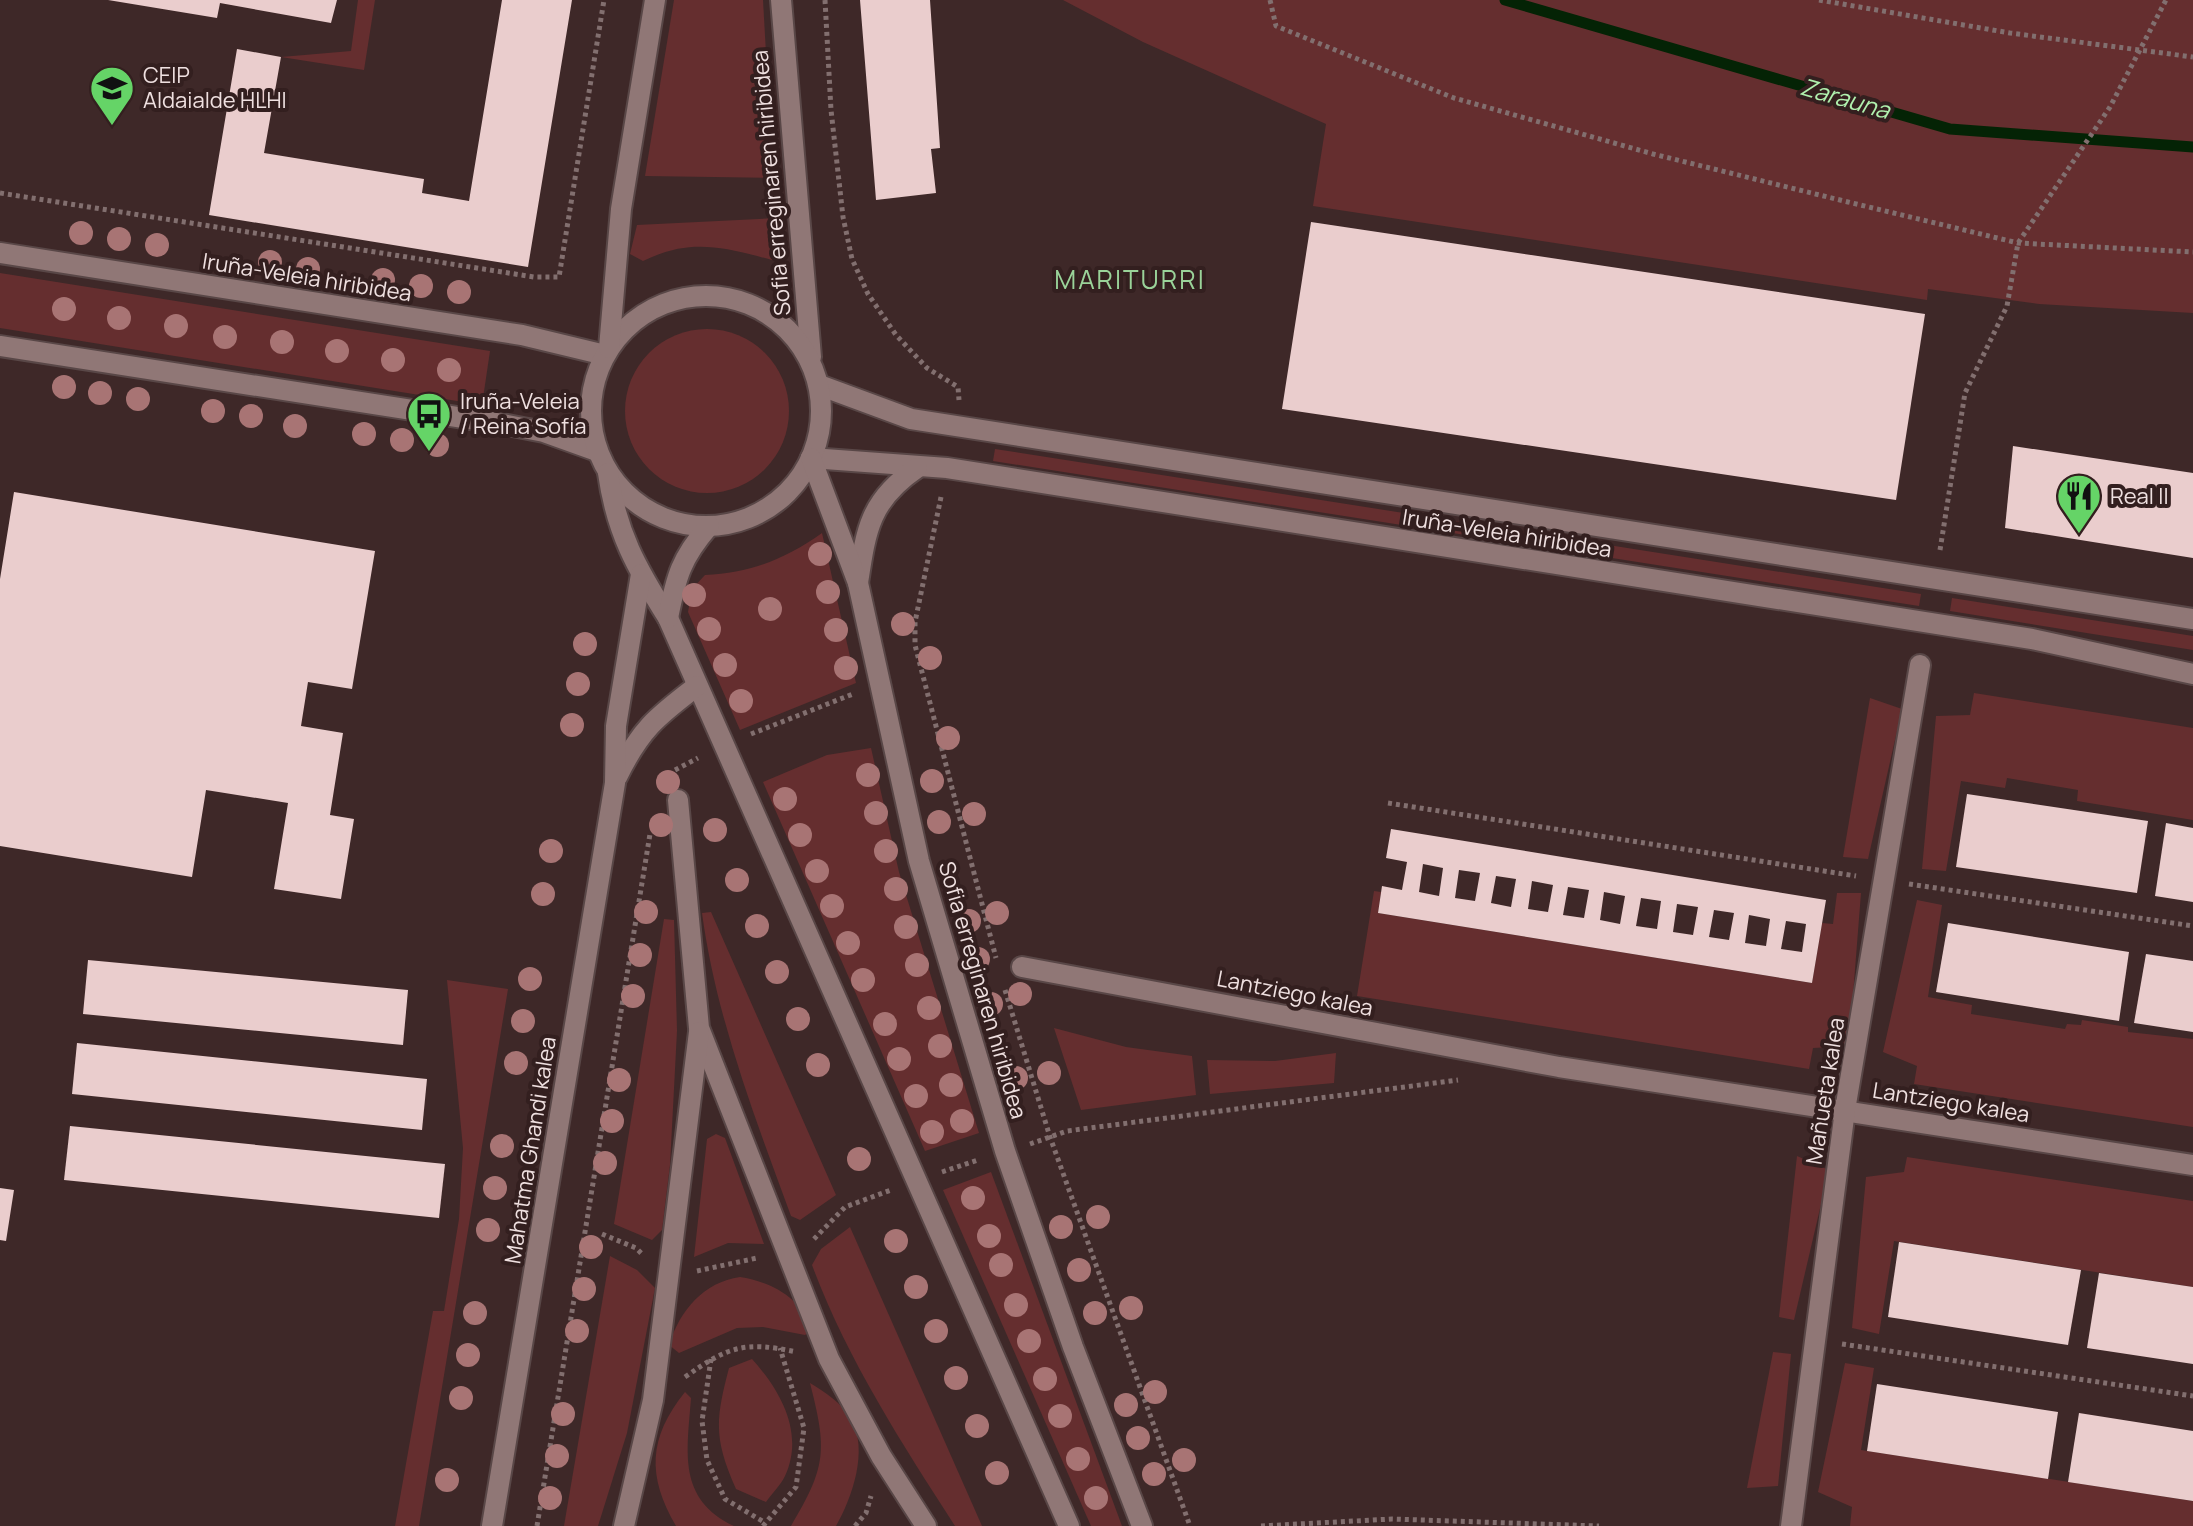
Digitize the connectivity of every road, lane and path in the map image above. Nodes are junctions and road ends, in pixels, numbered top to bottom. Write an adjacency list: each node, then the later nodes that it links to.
1 (604, 0): 10 (path)
2 (655, 0): 15 (street)
3 (781, 0): 16 (street, Sofia erreginaren hiribidea)
4 (825, 0): 18 (path)
5 (1270, 0): 11 (path)
6 (1819, 0): 8 (path)
7 (2166, 0): 8 (path)
8 (2138, 52): 9 (path); 11 (path)
9 (2193, 57)
10 (0, 193)
11 (2018, 243): 12 (path); 26 (path)
12 (2193, 252)
13 (0, 253): 15 (street, Iruña-Veleia hiribidea)
14 (0, 346): 19 (street)
15 (607, 351): 16 (street); 19 (street)
16 (811, 361): 17 (street)
17 (819, 385): 18 (street, Iruña-Veleia hiribidea); 20 (street)
18 (956, 425): 26 (street, Iruña-Veleia hiribidea)
19 (597, 451): 23 (street)
20 (811, 458): 21 (street, Iruña-Veleia hiribidea); 24 (street); 27 (street, Sofia erreginaren hiribidea)
21 (917, 468): 22 (street, Iruña-Veleia hiribidea); 27 (street)
22 (947, 468): 31 (path); 32 (street, Iruña-Veleia hiribidea)
23 (608, 473): 24 (street); 25 (street)
24 (709, 526): 28 (street)
25 (641, 574): 28 (street); 37 (street, Mahatma Ghandi kalea)
26 (1935, 576): 29 (street, Iruña-Veleia hiribidea)
27 (858, 583): 33 (street, Sofia erreginaren hiribidea)
28 (668, 618): 34 (street)
29 (2193, 619)
30 (1920, 665): 41 (street, Mañueta kalea)
31 (923, 672): 33 (path); 43 (path)
32 (2193, 674)
33 (881, 684): 35 (path); 50 (street, Sofia erreginaren hiribidea)
34 (697, 686): 35 (street); 37 (street, Mahatma Ghandi kalea)
35 (723, 746): 36 (path); 52 (street)
36 (673, 771)
37 (615, 783): 63 (street, Mahatma Ghandi kalea)
38 (678, 800): 46 (street)
39 (1388, 803): 41 (path)
40 (651, 825): 64 (path)
41 (1884, 880): 42 (path); 48 (street, Mañueta kalea)
42 (2193, 926)
43 (997, 963)
44 (1022, 967): 48 (street, Lantziego kalea)
45 (1001, 977): 49 (path)
46 (699, 1028): 54 (street); 55 (street)
47 (1463, 1079): 49 (path)
48 (1845, 1110): 51 (street, Lantziego kalea); 56 (street, Mañueta kalea)
49 (1050, 1137): 50 (path); 69 (path)
50 (1005, 1151): 52 (path); 68 (street, Sofia erreginaren hiribidea)
51 (2193, 1165)
52 (918, 1181): 54 (path); 67 (street)
53 (602, 1234): 55 (path)
54 (793, 1261): 55 (path); 59 (street)
55 (669, 1284): 61 (street)
56 (1815, 1340): 60 (path); 72 (street, Mañueta kalea)
57 (780, 1348): 58 (path); 59 (path); 62 (path)
58 (711, 1358): 61 (path); 62 (path)
59 (829, 1359): 66 (street)
60 (2193, 1396)
61 (653, 1400): 65 (street)
62 (764, 1524)
63 (492, 1526)
64 (537, 1526)
65 (624, 1526)
66 (926, 1526)
67 (1069, 1526)
68 (1142, 1526)
69 (1190, 1526)
70 (1261, 1526): 71 (path)
71 (1599, 1526)
72 (1791, 1526)

